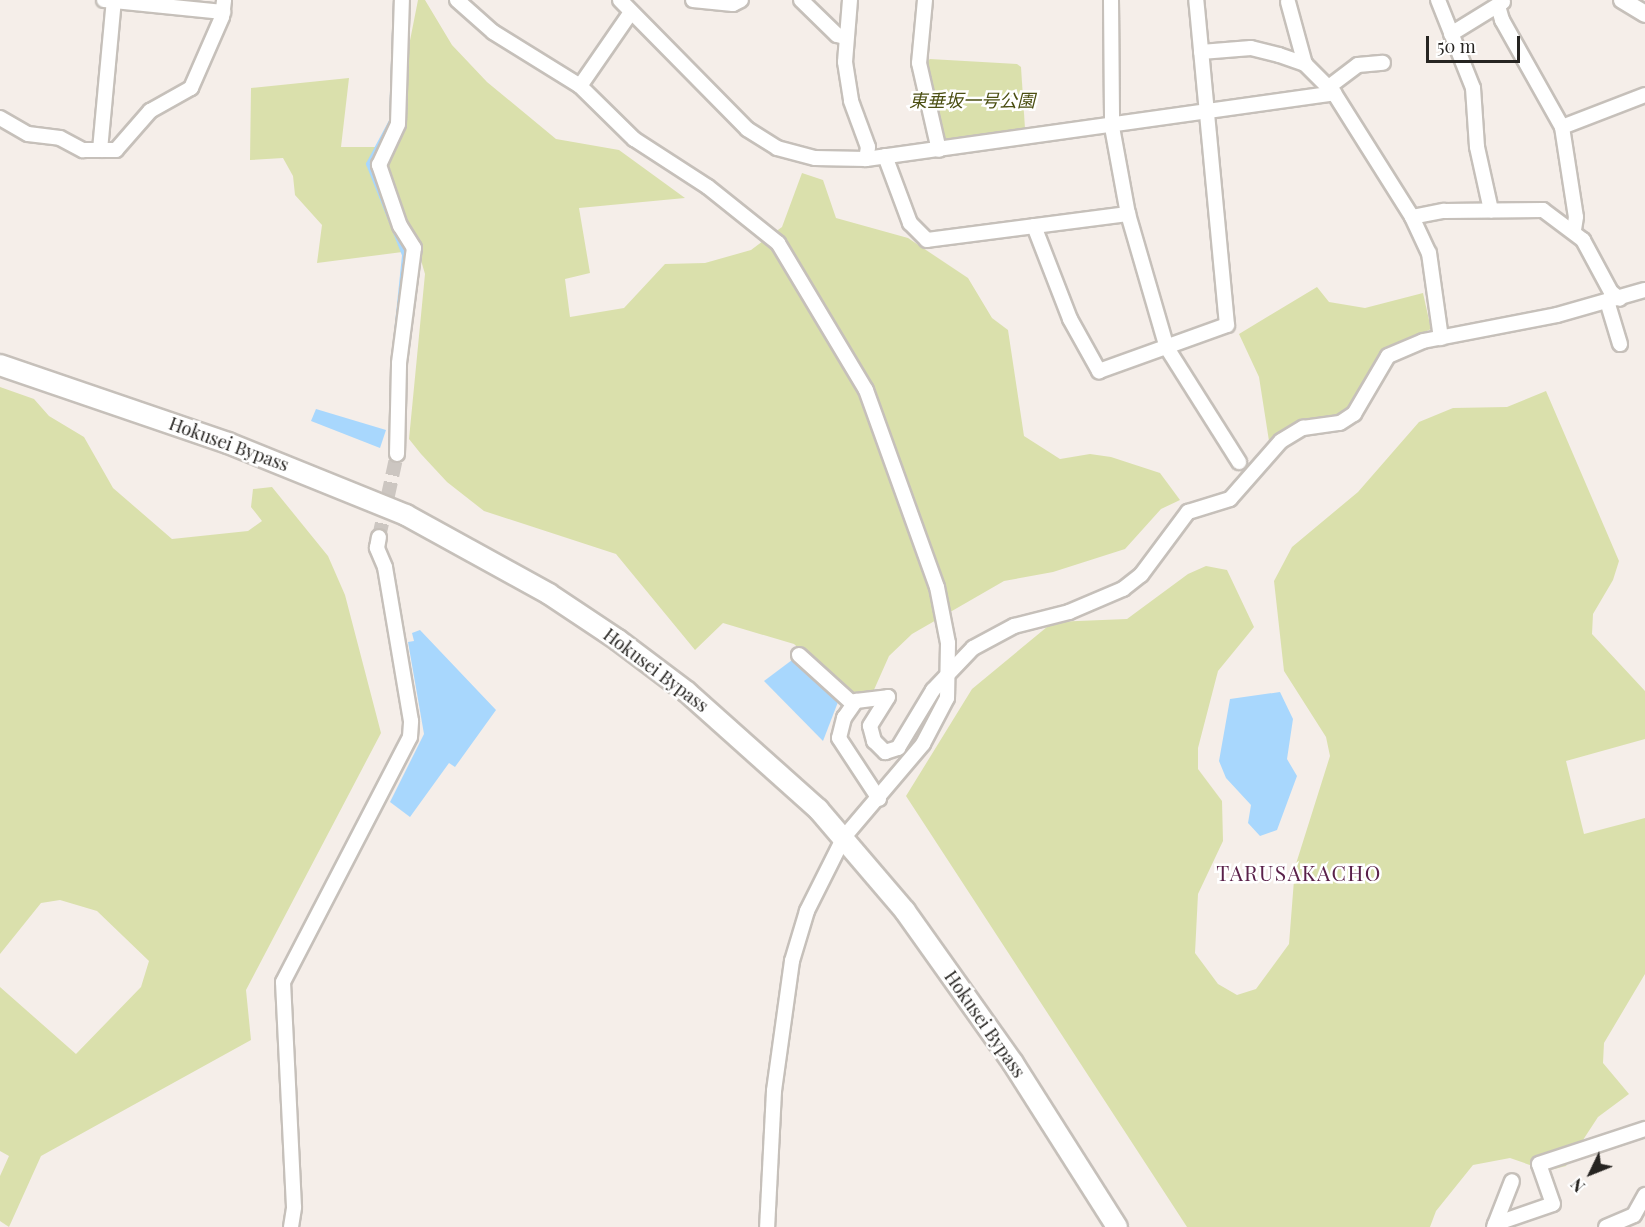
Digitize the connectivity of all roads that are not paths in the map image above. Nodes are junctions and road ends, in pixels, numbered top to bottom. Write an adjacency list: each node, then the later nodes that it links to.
1 (110, 0): 16 (street); 31 (street)
2 (402, 0): 48 (street)
3 (457, 0): 24 (street)
4 (620, 0): 17 (street)
5 (693, 0): 6 (street)
6 (741, 0)
7 (801, 0): 20 (street)
8 (850, 0): 20 (street)
9 (925, 0): 32 (street)
10 (1110, 0): 29 (street)
11 (1196, 0): 21 (street)
12 (1438, 0): 19 (street)
13 (1622, 0): 18 (main road)
14 (1288, 2): 23 (street)
15 (1502, 3): 19 (street); 30 (street)
16 (224, 6): 31 (street)
17 (631, 12): 24 (street); 34 (street)
18 (1645, 14)
19 (1451, 34): 35 (street)
20 (845, 37): 34 (street)
21 (1201, 52): 23 (street); 27 (street)
22 (1383, 63): 25 (street)
23 (1305, 64): 25 (street)
24 (580, 86): 52 (street)
25 (1332, 90): 27 (street); 37 (street)
26 (1645, 95): 30 (street)
27 (1208, 113): 29 (street); 44 (street)
28 (0, 118): 31 (street)
29 (1112, 127): 32 (street); 36 (street)
30 (1562, 127): 39 (street)
31 (100, 150)
32 (939, 150): 33 (street)
33 (885, 156): 34 (street); 38 (street)
34 (866, 159)
35 (1491, 210): 37 (street); 39 (street)
36 (1128, 214): 38 (street); 44 (street)
37 (1412, 217): 42 (street)
38 (1034, 226): 44 (street)
39 (1574, 230): 41 (street)
40 (1645, 290): 41 (street)
41 (1613, 300): 42 (street); 43 (street)
42 (1441, 338): 52 (street)
43 (1620, 344)
44 (1167, 348): 49 (street)
45 (0, 358): 47 (highway)
46 (0, 366): 47 (highway, Hokusei Bypass)
47 (52, 382): 55 (highway, Hokusei Bypass)
48 (397, 454)
49 (1239, 462)
50 (379, 537): 60 (street)
51 (799, 655): 53 (street)
52 (948, 674): 53 (street); 54 (street)
53 (853, 704): 54 (street)
54 (879, 800): 55 (street)
55 (844, 837): 61 (street); 62 (highway, Hokusei Bypass)
56 (1645, 1129): 59 (street)
57 (1512, 1181): 59 (street)
58 (1645, 1195): 63 (street)
59 (1495, 1225)
60 (291, 1227)
61 (767, 1227)
62 (1117, 1227)
63 (1606, 1227)

